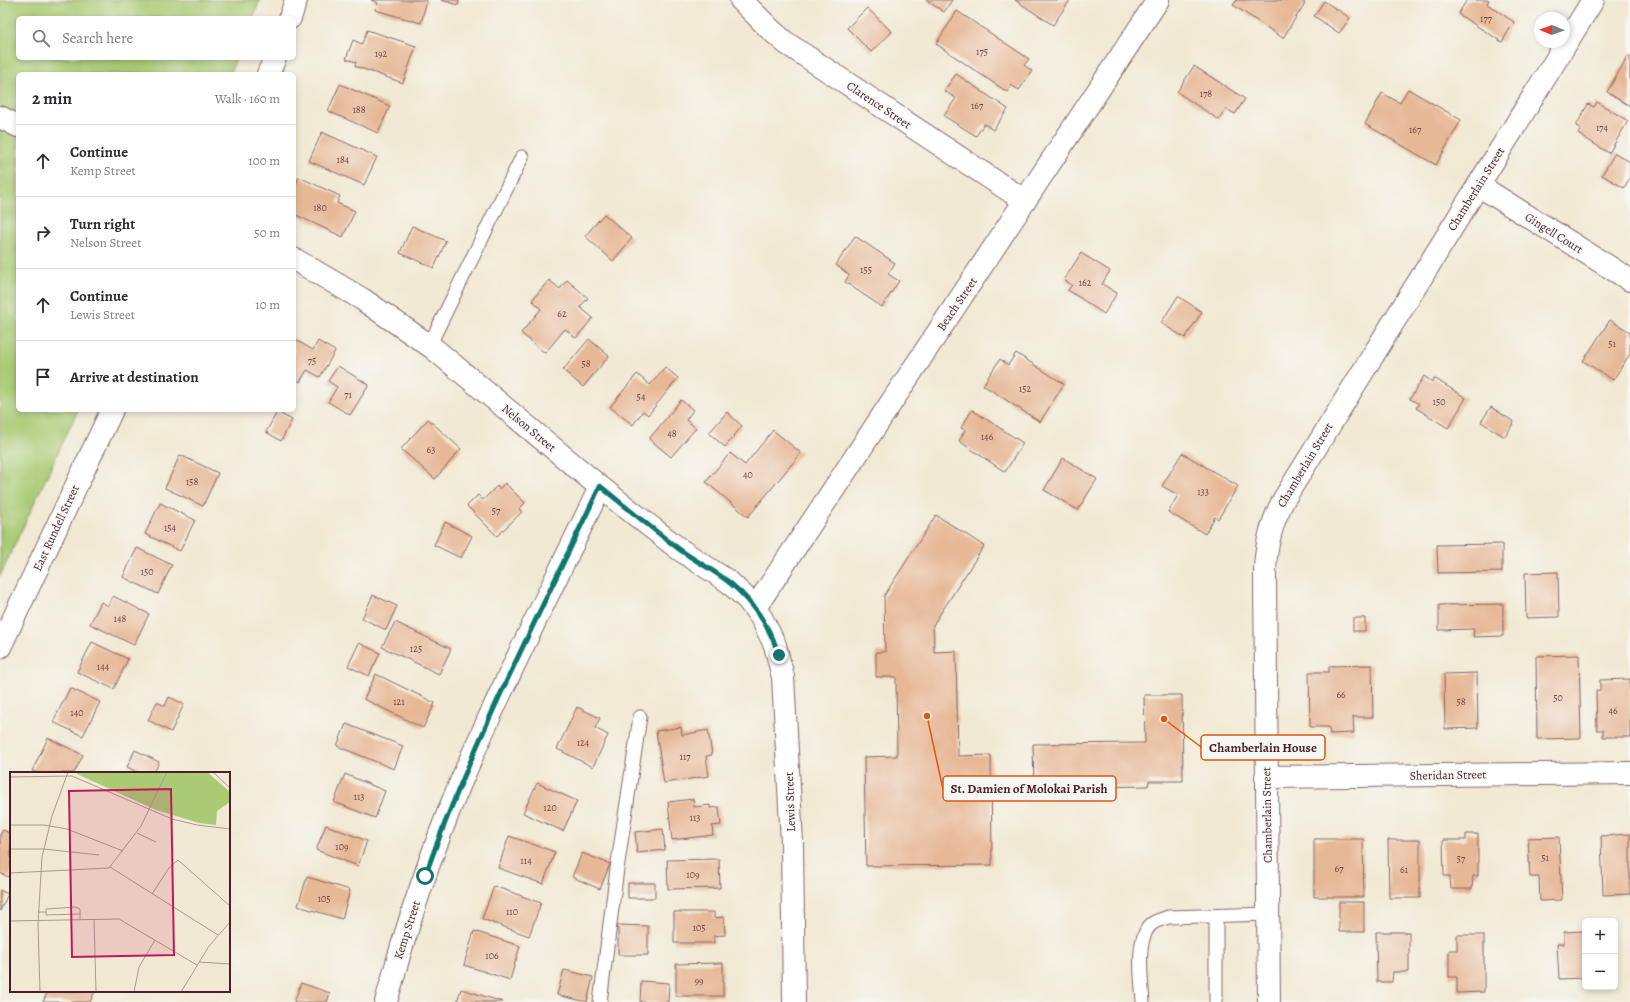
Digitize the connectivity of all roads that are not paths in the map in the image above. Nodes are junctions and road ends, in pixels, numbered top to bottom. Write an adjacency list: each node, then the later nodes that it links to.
1 (296, 0): 5 (street)
2 (741, 0): 12 (street, Clarence Street)
3 (1158, 0): 12 (street, Beach Street)
4 (1593, 0): 11 (street, Chamberlain Street)
5 (291, 16)
6 (274, 60): 7 (street)
7 (269, 72)
8 (0, 117): 9 (street)
9 (16, 125)
10 (522, 157): 15 (lane)
11 (1478, 185): 14 (street, Gingell Court); 22 (street, Chamberlain Street)
12 (1025, 201): 18 (street, Beach Street)
13 (296, 260): 15 (street, Nelson Street)
14 (1630, 280)
15 (429, 346): 17 (street, Nelson Street)
16 (111, 412): 19 (street, East Rundell Street)
17 (600, 486): 18 (street, Nelson Street); 25 (street, Kemp Street)
18 (755, 608): 27 (street, Lewis Street)
19 (0, 647)
20 (640, 717): 26 (lane)
21 (1630, 773): 22 (street, Sheridan Street)
22 (1266, 777): 23 (street, Chamberlain Street)
23 (1268, 914): 24 (lane); 30 (street, Chamberlain Street)
24 (1216, 916): 28 (lane); 29 (lane)
25 (386, 1002)
26 (600, 1002)
27 (794, 1002)
28 (1143, 1002)
29 (1216, 1002)
30 (1268, 1002)

